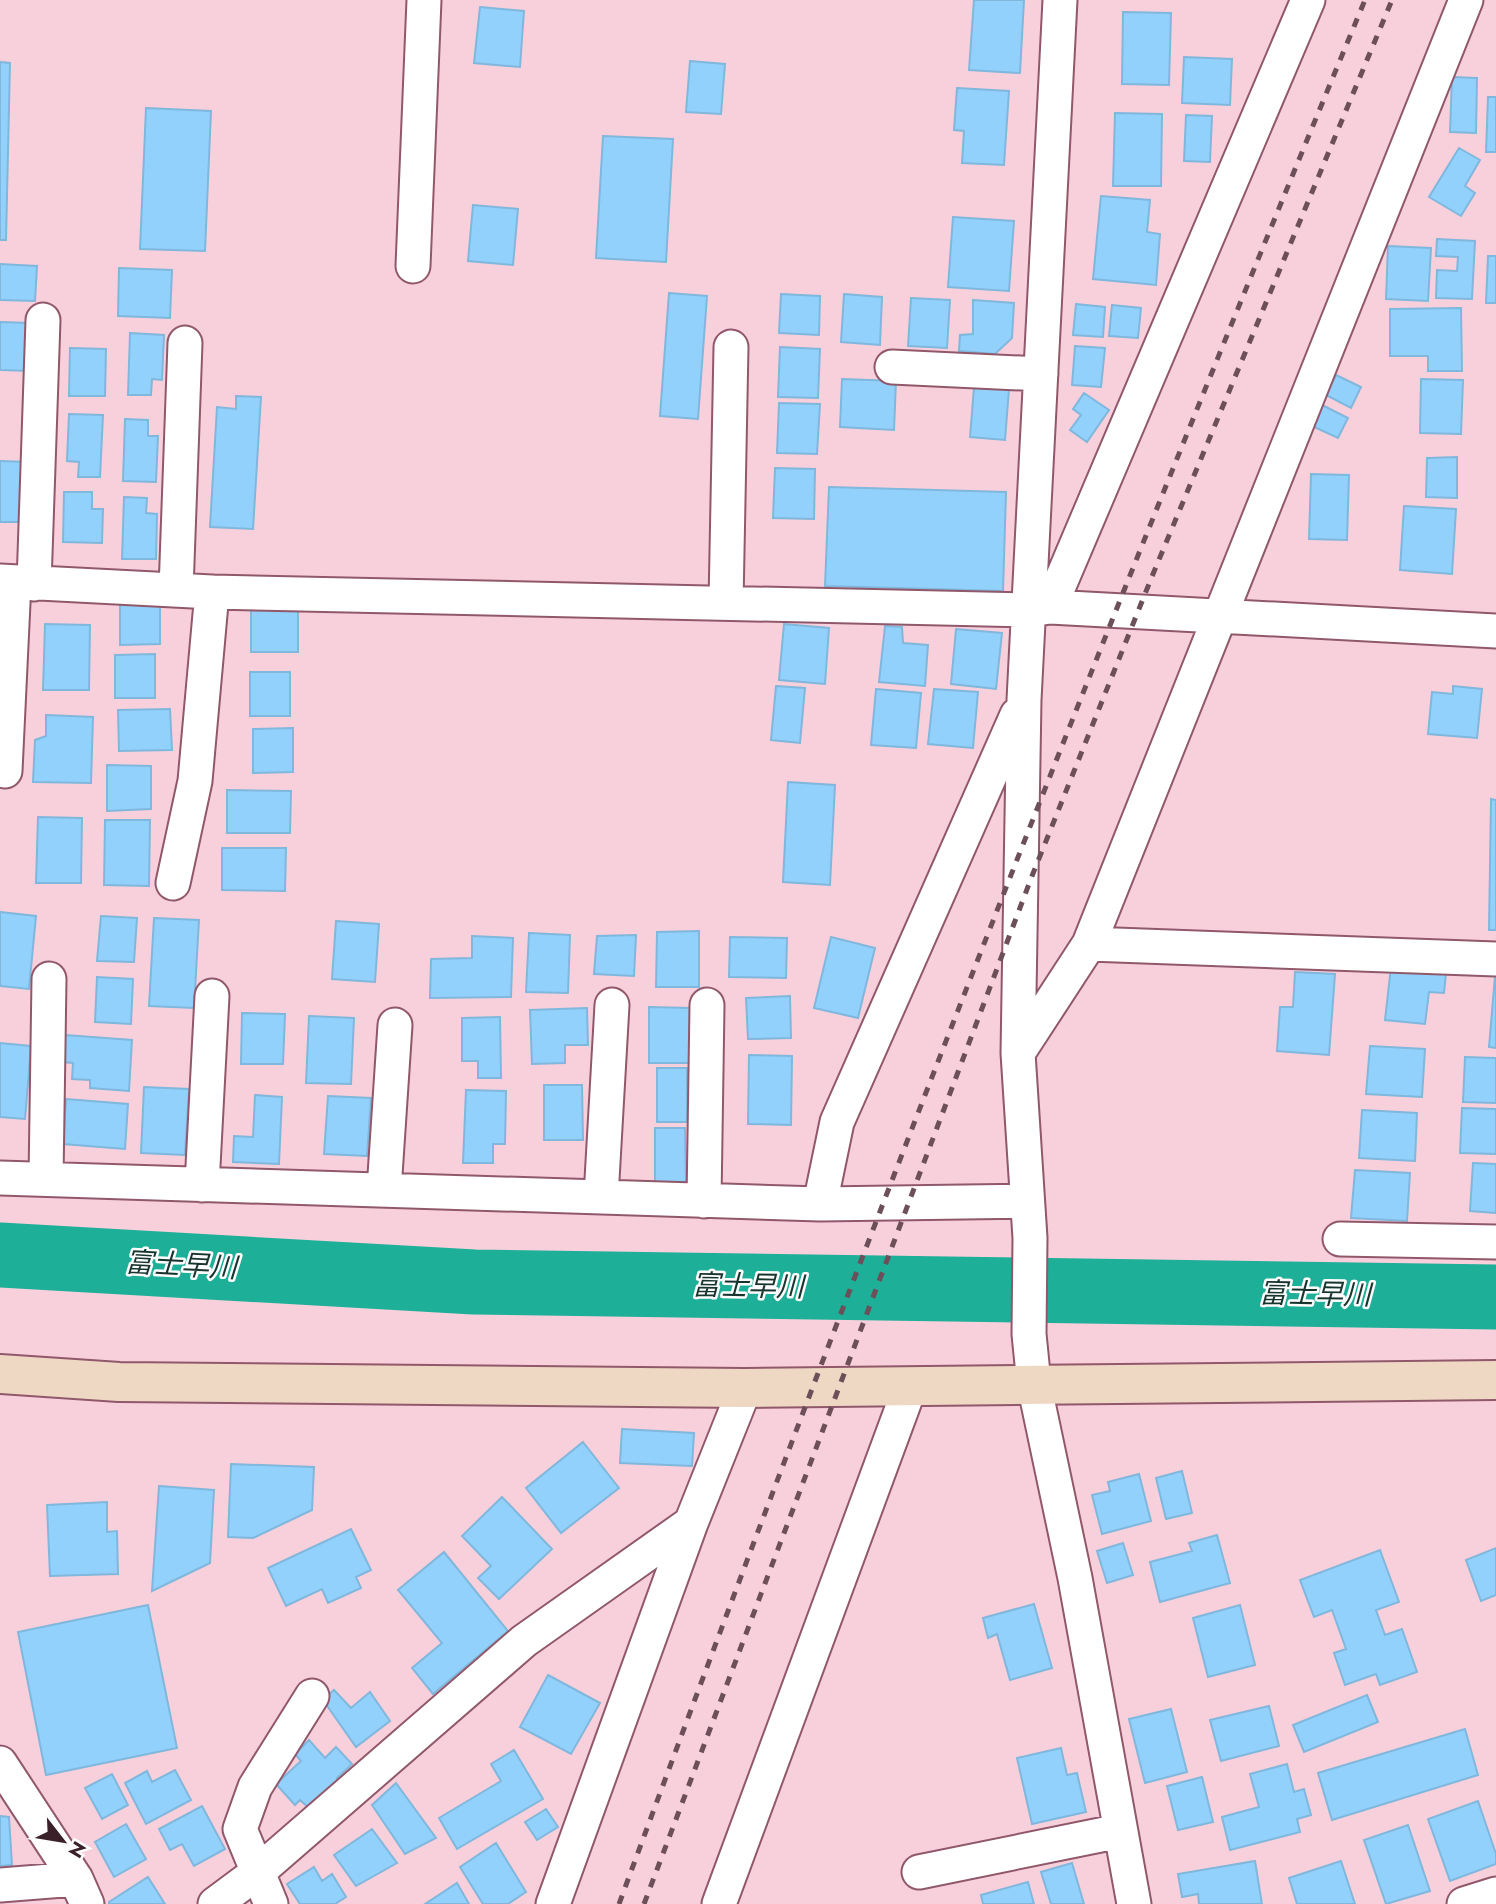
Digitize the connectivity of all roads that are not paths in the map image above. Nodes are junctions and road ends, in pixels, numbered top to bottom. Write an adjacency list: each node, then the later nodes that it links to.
1 (424, 0): 5 (street)
2 (1060, 0): 10 (street)
3 (1308, 0): 15 (street)
4 (1466, 0): 16 (street)
5 (413, 266)
6 (43, 320): 11 (street)
7 (186, 343): 12 (street)
8 (731, 347): 14 (street)
9 (891, 367): 10 (street)
10 (1041, 374): 15 (street)
11 (16, 582): 12 (street); 19 (street)
12 (176, 590): 13 (street)
13 (212, 592): 14 (street); 20 (street)
14 (726, 603): 15 (street)
15 (1040, 609): 16 (street); 18 (street)
16 (1219, 618): 17 (street); 21 (street)
17 (1496, 631)
18 (1024, 700): 28 (street); 36 (street)
19 (5, 771)
20 (173, 883)
21 (1089, 944): 22 (street); 28 (street)
22 (1496, 959)
23 (49, 979): 30 (street)
24 (212, 996): 31 (street)
25 (612, 1005): 33 (street)
26 (707, 1005): 34 (street)
27 (395, 1025): 32 (street)
28 (1018, 1053): 35 (street)
29 (0, 1178): 30 (street)
30 (46, 1180): 31 (street)
31 (202, 1185): 32 (street)
32 (384, 1190): 33 (street)
33 (601, 1197): 34 (street)
34 (704, 1201): 36 (street)
35 (1027, 1201): 36 (street); 41 (street)
36 (820, 1204)
37 (1340, 1239): 38 (street)
38 (1496, 1242)
39 (0, 1374): 43 (street)
40 (1496, 1381): 41 (street)
41 (1034, 1384): 42 (street); 47 (street)
42 (910, 1387): 43 (street); 56 (street)
43 (745, 1388): 44 (street)
44 (691, 1523): 48 (street); 55 (street)
45 (312, 1696): 48 (street)
46 (0, 1763): 51 (street)
47 (1120, 1831): 49 (street); 57 (street)
48 (258, 1872): 53 (street); 54 (street)
49 (919, 1872)
50 (0, 1885): 51 (street)
51 (82, 1892)
52 (1496, 1894): 58 (street)
53 (215, 1904)
54 (271, 1904)
55 (553, 1904)
56 (719, 1904)
57 (1134, 1904)
58 (1464, 1904)

